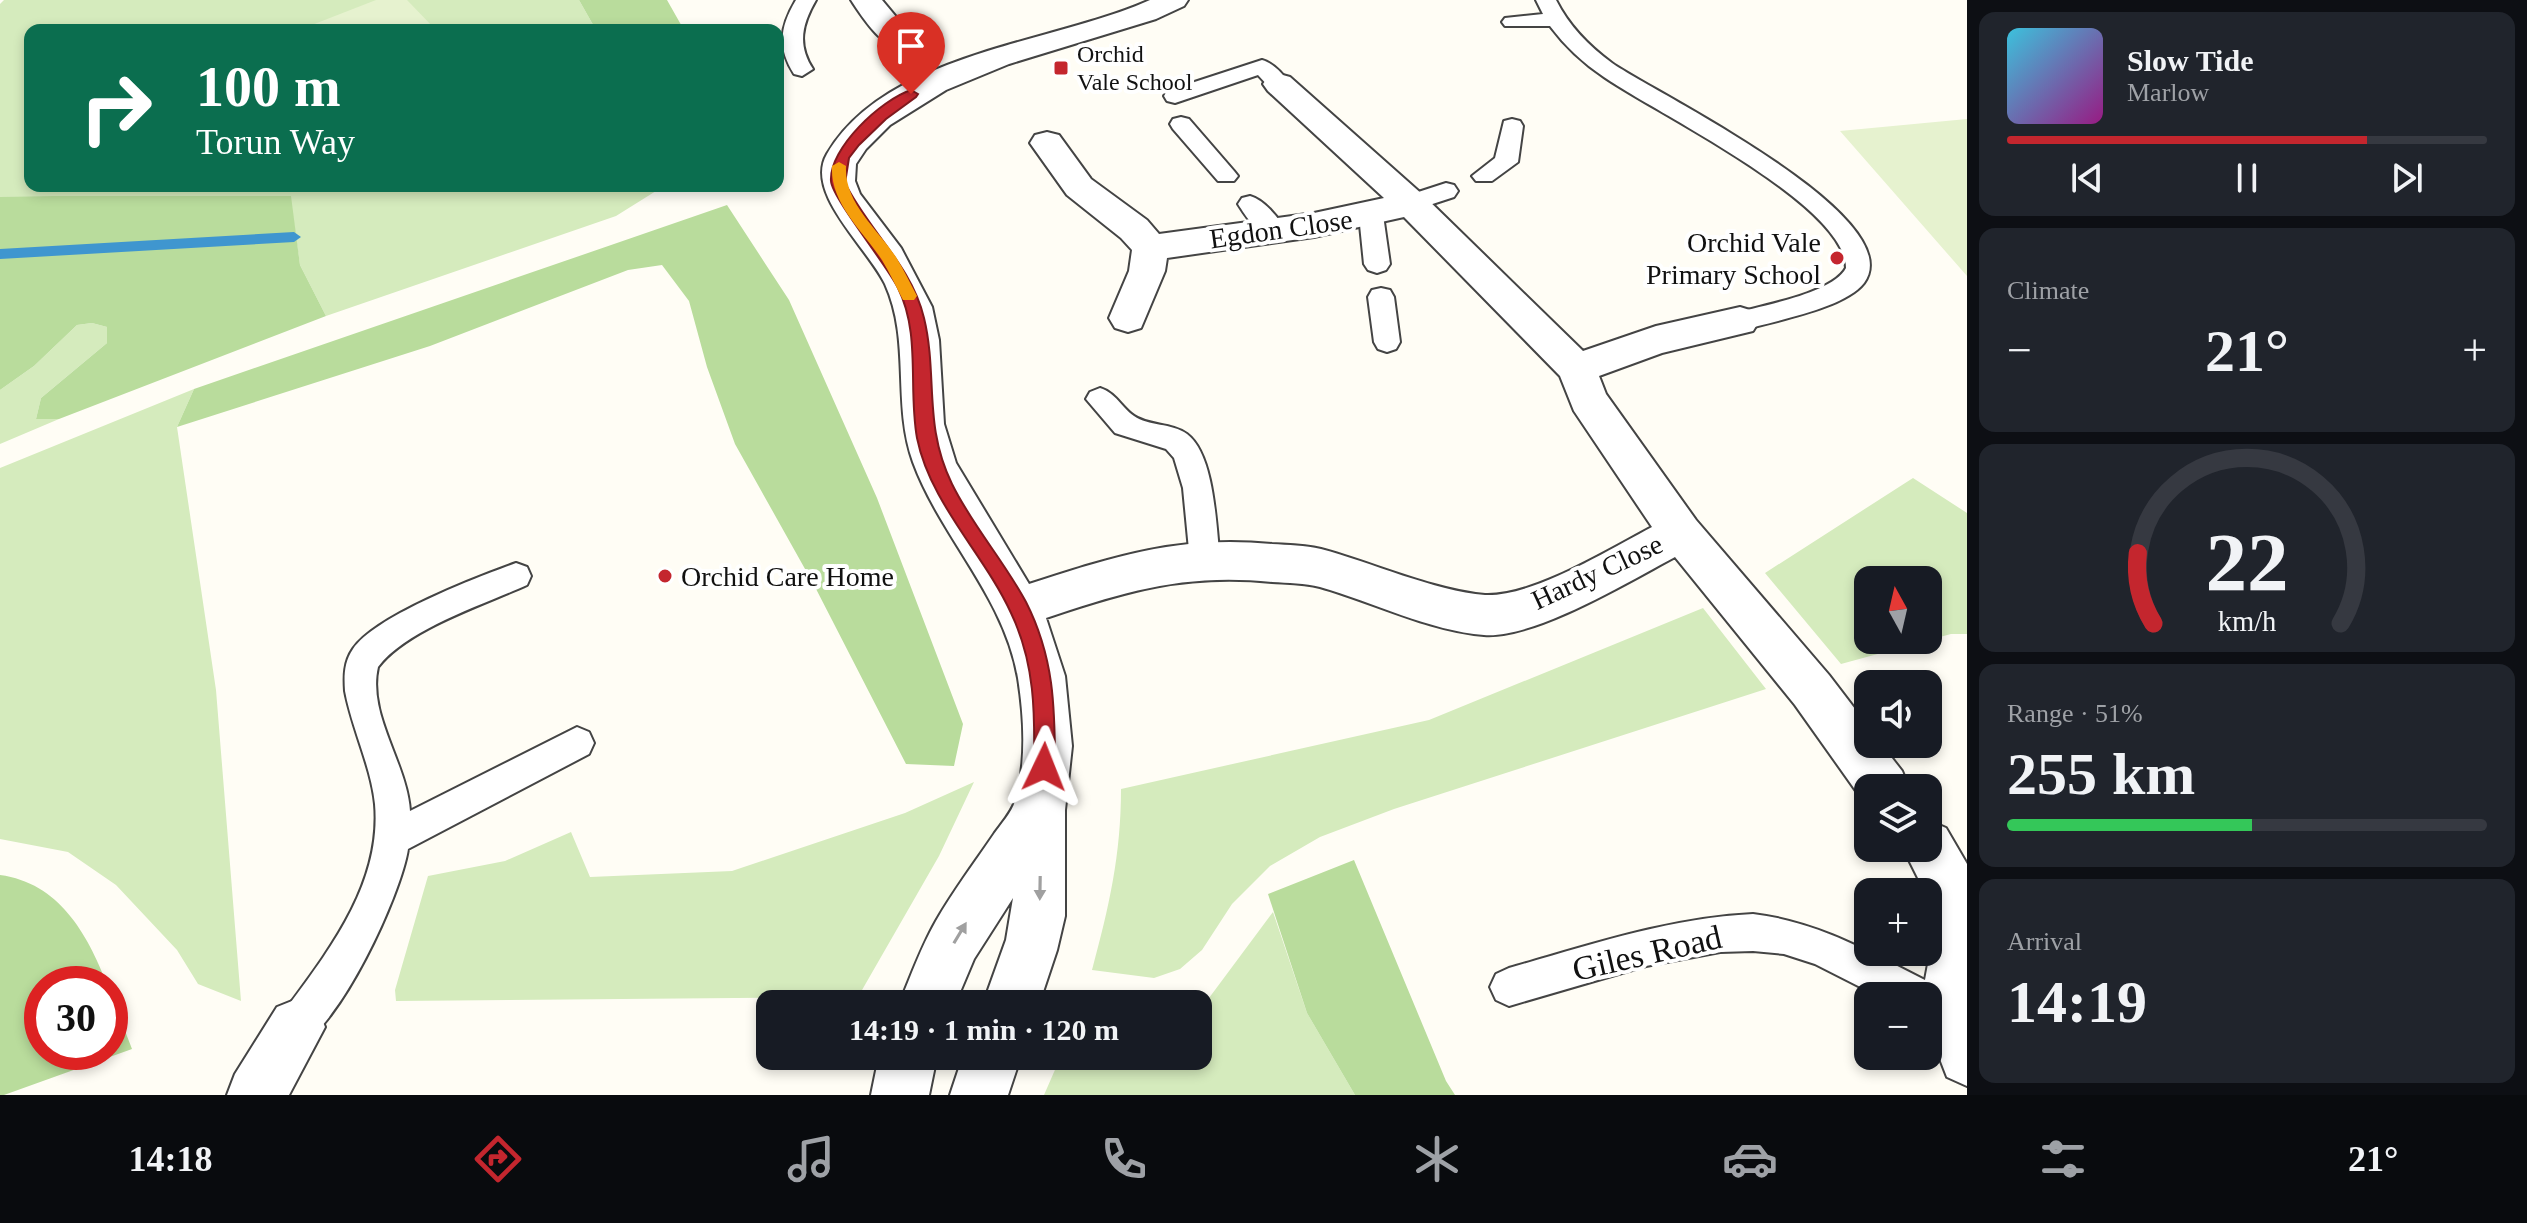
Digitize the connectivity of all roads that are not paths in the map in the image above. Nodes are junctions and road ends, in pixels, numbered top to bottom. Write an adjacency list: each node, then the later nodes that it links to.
1 (806, 0): 7 (lane)
2 (866, 0): 6 (street)
3 (1173, 0): 31 (street)
4 (1552, 10): 5 (lane); 24 (lane)
5 (1512, 22)
6 (902, 42)
7 (802, 69)
8 (1279, 84): 9 (lane); 16 (street, Egdon Close)
9 (1175, 96)
10 (1181, 124): 13 (lane)
11 (1512, 126): 14 (lane)
12 (1047, 143): 20 (street)
13 (1226, 176)
14 (1484, 176)
15 (1446, 191): 16 (lane)
16 (1411, 203): 18 (street, Egdon Close); 26 (street, Egdon Close)
17 (1250, 204): 19 (lane)
18 (1371, 215): 19 (street, Egdon Close); 21 (lane)
19 (1276, 233): 20 (street, Egdon Close)
20 (1150, 248): 23 (street)
21 (1377, 264)
22 (1381, 297): 25 (lane)
23 (1128, 318)
24 (1740, 321): 26 (street)
25 (1387, 342)
26 (1577, 369): 28 (street, Hardy Close)
27 (1100, 399): 29 (lane)
28 (1681, 533): 29 (street, Hardy Close); 33 (street)
29 (1205, 560): 31 (street, Hardy Close)
30 (516, 576): 35 (lane)
31 (1018, 607): 34 (street)
32 (577, 743): 35 (lane)
33 (1874, 774)
34 (1040, 810): 39 (street, one-way to 34); 40 (street, one-way to 40)
35 (393, 838): 42 (lane)
36 (1937, 862): 41 (street, Giles Road)
37 (1879, 982): 38 (lane, Giles Road)
38 (1509, 987)
39 (933, 990)
40 (1016, 990)
41 (1942, 1012)
42 (297, 1027): 45 (street)
43 (905, 1070): 46 (street)
44 (987, 1070): 47 (street)
45 (256, 1095)
46 (900, 1095)
47 (979, 1095)

